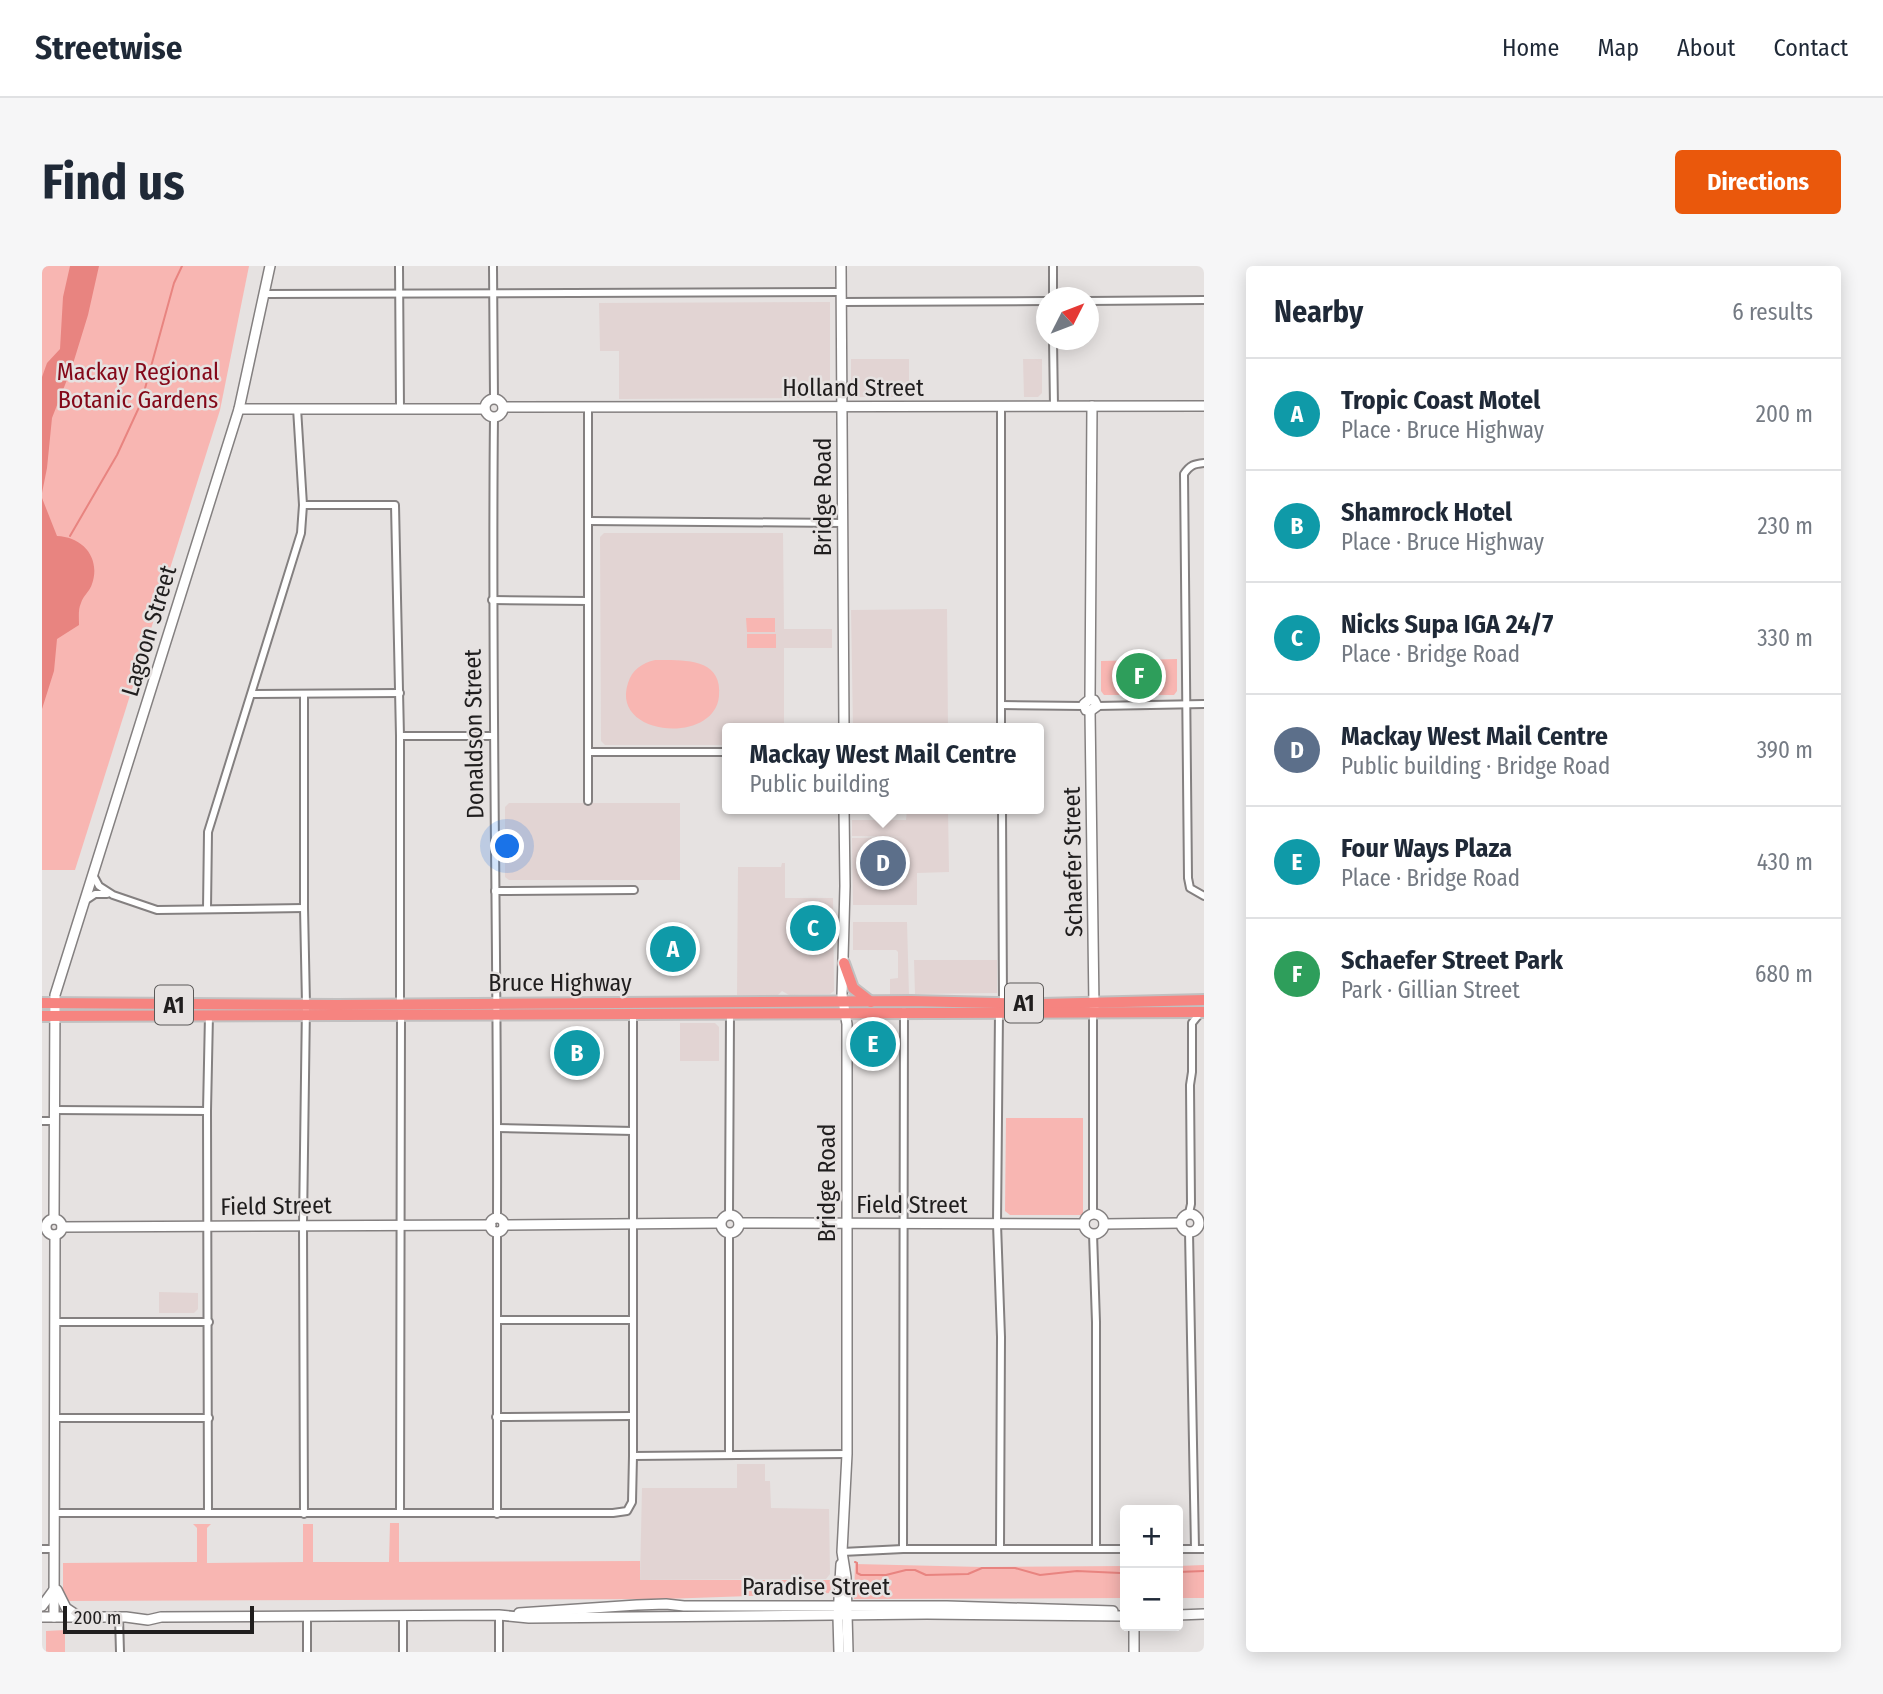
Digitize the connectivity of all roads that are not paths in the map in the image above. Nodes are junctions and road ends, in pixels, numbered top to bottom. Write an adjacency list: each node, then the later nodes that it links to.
1 (270, 266): 8 (street, Lagoon Street)
2 (399, 266): 7 (street)
3 (493, 266): 9 (street)
4 (841, 266): 10 (street, Bridge Road)
5 (1053, 266): 6 (street)
6 (1053, 287)
7 (399, 293): 8 (street); 9 (street); 24 (street)
8 (264, 294): 25 (street, Lagoon Street)
9 (493, 295): 10 (street); 15 (street)
10 (841, 297): 12 (street); 21 (street, Bridge Road)
11 (1204, 300): 13 (street)
12 (1036, 301)
13 (1099, 301)
14 (1053, 350): 16 (street)
15 (494, 399): 19 (street); 26 (street)
16 (1054, 406): 17 (street, Holland Street); 22 (street, Holland Street)
17 (1092, 406): 18 (street, Holland Street); 40 (street, Schaefer Street)
18 (1204, 406)
19 (503, 407): 20 (street, Holland Street); 27 (street)
20 (588, 407): 21 (street, Holland Street); 30 (street)
21 (842, 407): 22 (street, Holland Street); 31 (street, Bridge Road)
22 (1001, 407): 38 (street)
23 (298, 408): 24 (street); 25 (street); 29 (street)
24 (400, 408): 26 (street)
25 (239, 409): 50 (street, Lagoon Street)
26 (485, 409): 27 (street)
27 (494, 417): 32 (street, Donaldson Street)
28 (1204, 463): 39 (street)
29 (303, 505): 34 (street); 35 (street)
30 (589, 521): 31 (street); 33 (street)
31 (843, 523): 41 (street, Bridge Road)
32 (492, 600): 33 (street); 44 (street, Donaldson Street)
33 (589, 601): 45 (street)
34 (400, 693): 36 (street); 43 (street)
35 (252, 694): 36 (street); 57 (street)
36 (304, 694): 56 (street)
37 (1204, 704): 39 (street)
38 (1001, 705): 40 (street); 42 (street)
39 (1187, 705): 40 (street); 54 (street)
40 (1090, 706): 64 (street, Schaefer Street)
41 (844, 723)
42 (1001, 723)
43 (400, 736): 44 (street); 66 (street)
44 (493, 736): 52 (street, Donaldson Street)
45 (588, 752): 46 (street); 47 (street)
46 (722, 752)
47 (588, 801)
48 (844, 814): 58 (street, Bridge Road)
49 (1002, 814): 63 (street)
50 (93, 875): 53 (street); 55 (street, Lagoon Street)
51 (634, 890): 52 (street)
52 (495, 891): 67 (street, Donaldson Street)
53 (113, 895): 55 (street); 57 (street)
54 (1204, 897)
55 (86, 900): 61 (street, Lagoon Street)
56 (304, 908): 57 (street); 68 (street)
57 (208, 909)
58 (844, 963): 62 (highway); 65 (street, Bridge Road)
59 (1204, 1000): 64 (highway, Bruce Highway / A1)
60 (42, 1003): 61 (highway, Bruce Highway / A1)
61 (54, 1003): 68 (highway, Bruce Highway / A1); 76 (street, Lagoon Street)
62 (872, 1003): 63 (highway, Bruce Highway / A1); 65 (highway, Bruce Highway / A1)
63 (1001, 1007): 64 (highway, Bruce Highway / A1); 69 (highway, Bruce Highway / A1); 96 (street)
64 (1094, 1007): 70 (highway, Bruce Highway / A1); 86 (street)
65 (844, 1008): 67 (highway, Bruce Highway / A1); 69 (highway, Bruce Highway / A1); 72 (highway, Bruce Highway / A1); 94 (street, Bridge Road)
66 (401, 1009): 67 (highway, Bruce Highway / A1); 68 (highway, Bruce Highway / A1); 99 (street)
67 (497, 1009): 73 (highway, Bruce Highway / A1); 82 (street, Donaldson Street)
68 (306, 1010): 74 (highway, Bruce Highway / A1); 92 (street)
69 (904, 1011): 95 (street)
70 (1181, 1012): 71 (highway, Bruce Highway / A1); 77 (street)
71 (1202, 1012): 77 (street)
72 (730, 1013): 73 (highway, Bruce Highway / A1); 85 (street)
73 (633, 1014): 83 (street)
74 (209, 1015): 76 (highway, Bruce Highway / A1); 79 (street)
75 (42, 1016): 76 (highway, Bruce Highway / A1)
76 (54, 1016): 78 (street, Lagoon Street)
77 (1193, 1030): 84 (street)
78 (55, 1110): 79 (street); 81 (street, Lagoon Street)
79 (207, 1111): 101 (street)
80 (42, 1121): 81 (street)
81 (55, 1121): 87 (street, Lagoon Street)
82 (498, 1128): 83 (street); 100 (street, Donaldson Street)
83 (633, 1131): 93 (street)
84 (1189, 1213): 88 (street); 91 (street)
85 (729, 1214): 89 (street); 90 (street)
86 (1093, 1214): 97 (street); 98 (street)
87 (54, 1219): 102 (street); 103 (street)
88 (1202, 1222): 104 (street)
89 (720, 1223): 93 (street, Field Street); 105 (street)
90 (739, 1223): 94 (street, Field Street); 105 (street)
91 (1181, 1223): 98 (street); 104 (street)
92 (303, 1224): 99 (street, Field Street); 101 (street, Field Street); 122 (street)
93 (634, 1224): 100 (street, Field Street); 108 (street)
94 (846, 1224): 95 (street, Field Street); 116 (street, Bridge Road)
95 (903, 1224): 96 (street, Field Street); 128 (street)
96 (997, 1224): 97 (street, Field Street); 124 (street)
97 (1084, 1224): 106 (street)
98 (1104, 1224): 106 (street)
99 (401, 1225): 100 (street, Field Street); 121 (street)
100 (497, 1225): 109 (street, Donaldson Street)
101 (209, 1226): 103 (street, Field Street); 111 (street)
102 (44, 1227): 107 (street)
103 (62, 1227): 107 (street)
104 (1189, 1232): 131 (street)
105 (729, 1233): 117 (street)
106 (1093, 1234): 125 (street)
107 (55, 1235): 110 (street)
108 (633, 1320): 109 (street); 113 (street)
109 (497, 1321): 112 (street, Donaldson Street)
110 (55, 1322): 111 (street); 114 (street)
111 (209, 1322): 115 (street)
112 (496, 1416): 113 (street); 123 (street, Donaldson Street)
113 (632, 1416): 118 (street)
114 (54, 1418): 115 (street); 119 (street)
115 (209, 1418): 120 (street)
116 (847, 1454): 117 (street); 133 (street, Bridge Road)
117 (729, 1455): 118 (street)
118 (633, 1456): 123 (street)
119 (54, 1513): 120 (street); 127 (street)
120 (208, 1513): 122 (street)
121 (400, 1513): 122 (street); 123 (street)
122 (304, 1514)
123 (497, 1514)
124 (1000, 1548): 125 (street); 128 (street)
125 (1096, 1548): 129 (street)
126 (42, 1549): 127 (street)
127 (54, 1549): 134 (street)
128 (903, 1549): 133 (street)
129 (1120, 1549)
130 (1183, 1549): 131 (street)
131 (1195, 1549): 132 (street)
132 (1204, 1549)
133 (842, 1555): 137 (street, Bridge Road)
134 (54, 1578): 135 (street); 143 (street)
135 (54, 1589): 136 (street); 142 (street)
136 (42, 1606)
137 (842, 1611): 138 (street, Paradise Street); 141 (street, Paradise Street); 145 (street, Paradise Street); 154 (street, Bridge Road); 155 (street, Bridge Road)
138 (1120, 1611)
139 (1183, 1614): 140 (street)
140 (1204, 1614)
141 (504, 1615): 144 (street, Paradise Street); 153 (street)
142 (54, 1616): 143 (street, Paradise Street); 146 (street, Paradise Street)
143 (78, 1616): 147 (street, Paradise Street)
144 (403, 1616): 148 (street, Paradise Street); 152 (street)
145 (1120, 1616)
146 (42, 1617)
147 (122, 1617): 148 (street, Paradise Street); 150 (street)
148 (307, 1617): 151 (street)
149 (1134, 1631): 156 (street)
150 (120, 1652)
151 (307, 1652)
152 (403, 1652)
153 (499, 1652)
154 (839, 1652)
155 (848, 1652)
156 (1134, 1652)

